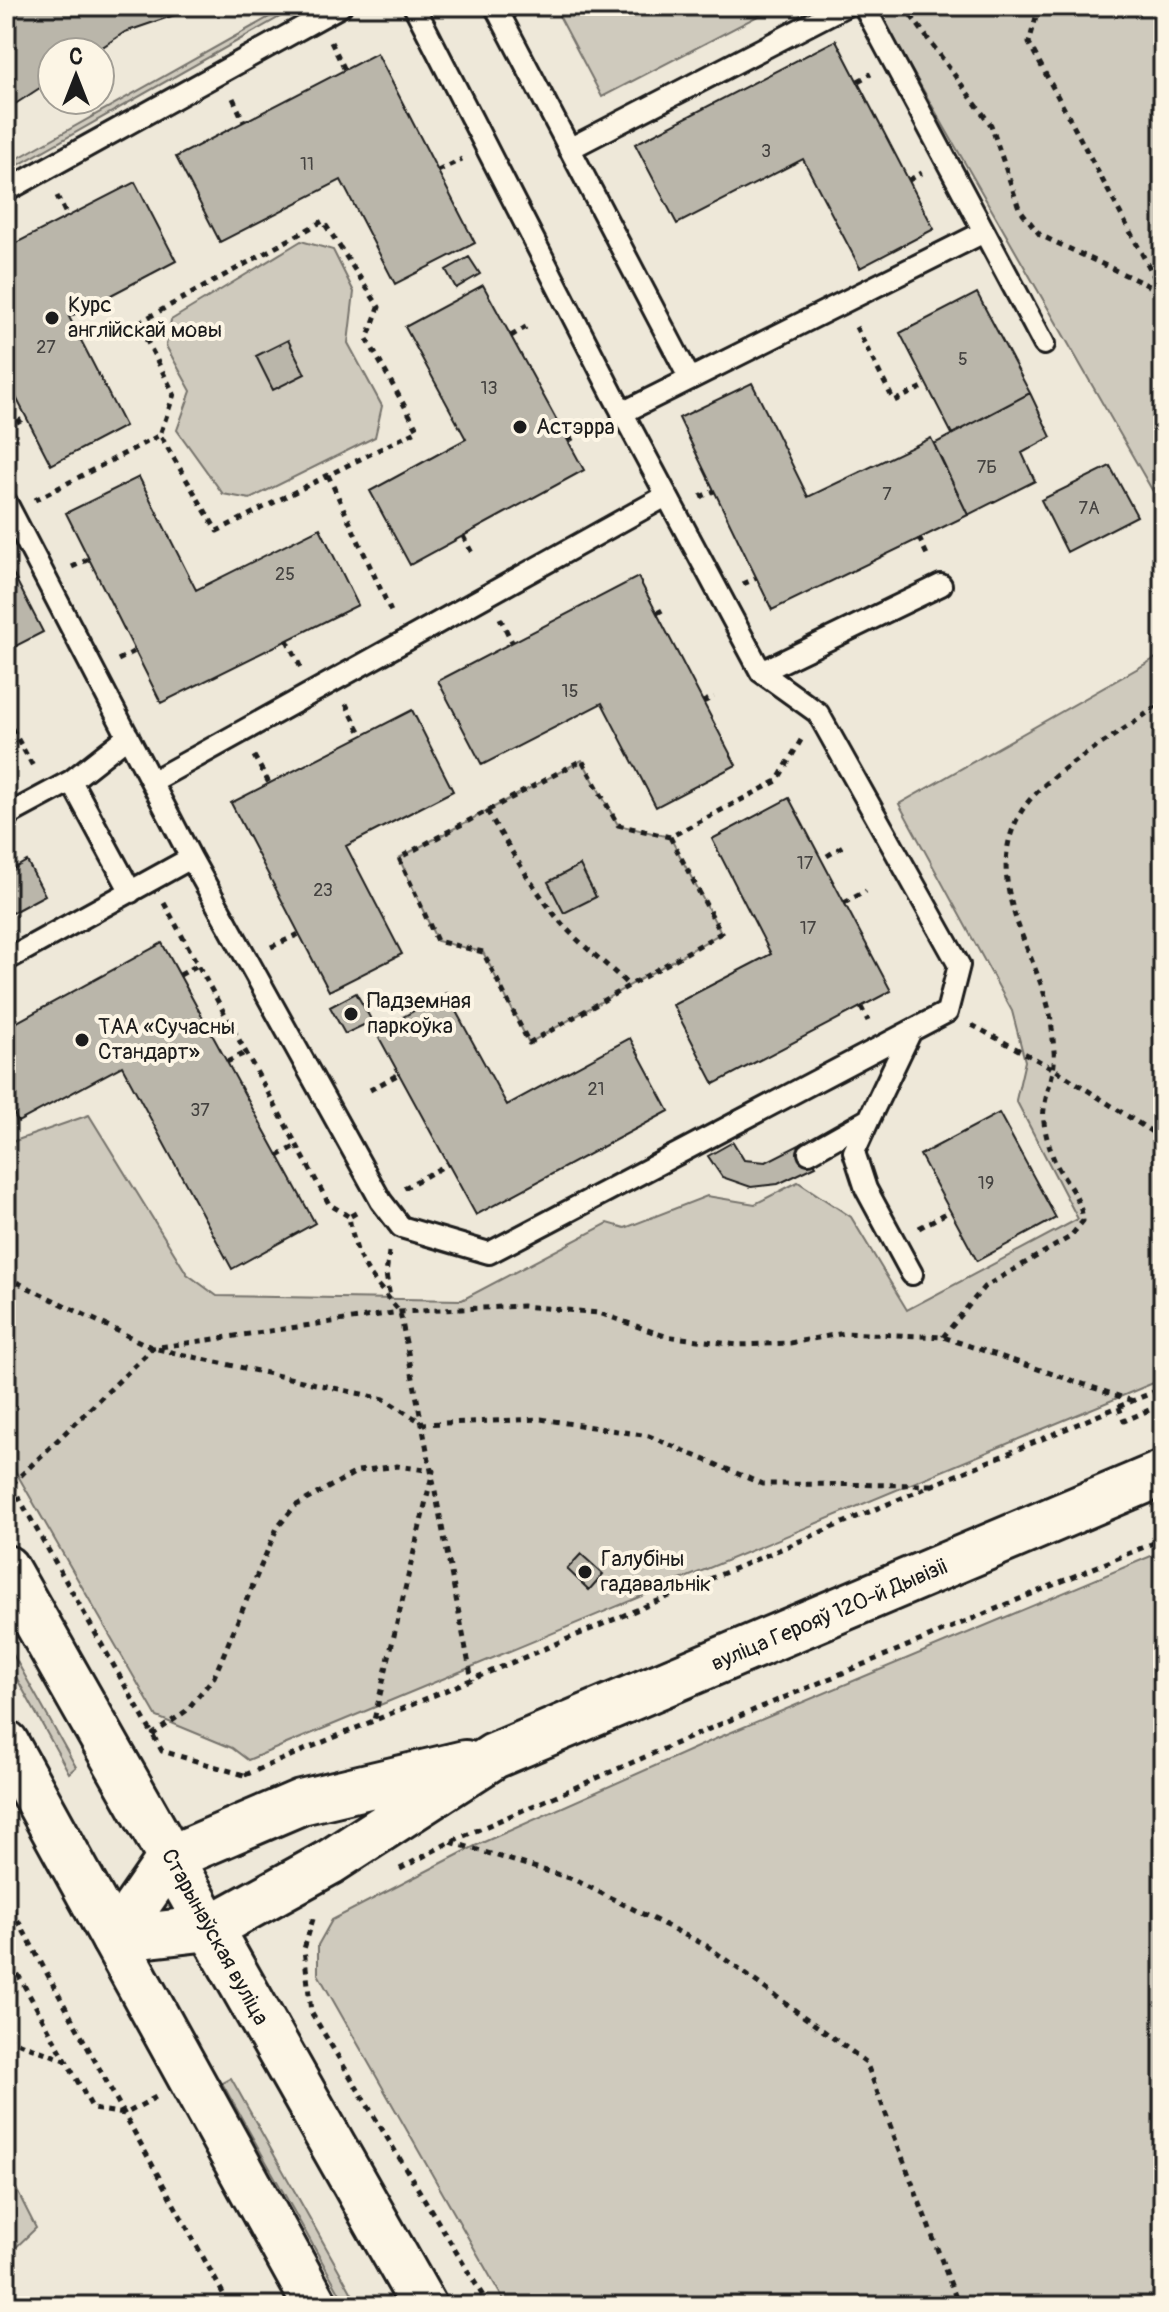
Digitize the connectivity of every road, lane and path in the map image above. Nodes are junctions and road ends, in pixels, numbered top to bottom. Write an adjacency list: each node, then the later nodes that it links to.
1 (341, 6): 9 (lane)
2 (414, 6): 18 (lane)
3 (495, 6): 8 (lane)
4 (845, 6): 8 (lane)
5 (864, 6): 10 (lane)
6 (904, 6): 11 (path)
7 (1039, 6): 11 (path)
8 (569, 149): 16 (lane)
9 (6, 191)
10 (984, 232): 12 (lane); 15 (lane)
11 (1163, 293)
12 (843, 302): 16 (lane); 17 (path)
13 (526, 327): 14 (path)
14 (511, 336)
15 (1044, 344)
16 (690, 379): 18 (lane)
17 (927, 385)
18 (622, 413): 25 (lane)
19 (26, 417): 20 (path)
20 (6, 428)
21 (579, 434): 23 (path)
22 (160, 435): 24 (path); 24 (path); 26 (path)
23 (568, 441)
24 (328, 475): 32 (path)
25 (666, 496): 32 (lane); 33 (lane)
26 (16, 503): 39 (lane)
27 (463, 536): 28 (path)
28 (472, 553)
29 (941, 585): 33 (lane)
30 (666, 608): 31 (path)
31 (657, 613)
32 (406, 643): 41 (lane)
33 (761, 672): 37 (lane)
34 (714, 697): 36 (path)
35 (1163, 700): 65 (path)
36 (703, 702)
37 (818, 713): 45 (path); 61 (lane)
38 (6, 718): 42 (path)
39 (128, 736): 40 (lane); 41 (lane)
40 (71, 781): 42 (lane); 50 (lane)
41 (153, 781): 48 (lane)
42 (44, 795): 44 (lane)
43 (487, 811): 45 (path); 58 (path); 58 (path)
44 (6, 816)
45 (670, 837): 58 (path)
46 (843, 846): 47 (path)
47 (827, 856)
48 (191, 858): 50 (lane); 76 (lane)
49 (866, 891): 52 (path)
50 (131, 892): 55 (lane)
51 (161, 899): 56 (path)
52 (844, 903)
53 (299, 934): 54 (path)
54 (270, 947)
55 (6, 960)
56 (198, 965): 57 (path); 62 (path)
57 (180, 975)
58 (629, 986)
59 (861, 1007): 60 (path)
60 (868, 1021)
61 (911, 1031): 68 (lane); 76 (lane)
62 (247, 1052): 64 (path); 70 (path)
63 (1024, 1054): 65 (path)
64 (227, 1062)
65 (1056, 1070): 69 (path); 82 (path)
66 (399, 1074): 67 (path)
67 (370, 1090)
68 (869, 1119): 71 (lane); 78 (lane)
69 (1163, 1139)
70 (298, 1145): 72 (path); 75 (path)
71 (809, 1153)
72 (278, 1156)
73 (448, 1164): 74 (path)
74 (422, 1178)
75 (349, 1217)
76 (401, 1227): 80 (path)
77 (355, 1253): 80 (path)
78 (912, 1274)
79 (6, 1277): 83 (path)
80 (390, 1300): 81 (path)
81 (400, 1312): 82 (path); 83 (path); 88 (path)
82 (943, 1337): 85 (path)
83 (153, 1348): 88 (path); 92 (path)
84 (1163, 1388): 85 (path)
85 (1133, 1401): 87 (path)
86 (1163, 1404): 87 (path)
87 (1119, 1407): 93 (path)
88 (424, 1424): 89 (path); 93 (path)
89 (433, 1471): 96 (path); 97 (path); 98 (path)
90 (1163, 1473): 100 (street, вуліца Герояў 120-й Дывізіі)
91 (6, 1475): 92 (path)
92 (12, 1484): 98 (path)
93 (938, 1485): 96 (path)
94 (1163, 1539): 103 (path)
95 (6, 1568): 104 (street, Старынаўская вуліца)
96 (472, 1680): 97 (path)
97 (374, 1721): 101 (path)
98 (152, 1735): 101 (path)
99 (6, 1743): 109 (street)
100 (494, 1756): 102 (street, вуліца Герояў 120-й Дывізіі); 106 (street, вуліца Герояў 120-й Дывізіі)
101 (245, 1775): 102 (path)
102 (262, 1818): 104 (street, вуліца Герояў 120-й Дывізіі)
103 (450, 1842): 105 (path); 118 (path)
104 (170, 1858): 108 (street, Старынаўская вуліца); 109 (street)
105 (395, 1871)
106 (293, 1882): 108 (street, вуліца Герояў 120-й Дывізіі); 117 (path)
107 (6, 1899): 113 (path)
108 (210, 1928): 109 (street); 116 (street, Старынаўская вуліца)
109 (114, 1939): 115 (street)
110 (6, 1953): 112 (path)
111 (6, 2038): 112 (path)
112 (65, 2060): 113 (path)
113 (125, 2114): 114 (path)
114 (230, 2306)
115 (316, 2306)
116 (424, 2306)
117 (489, 2306)
118 (959, 2306)

